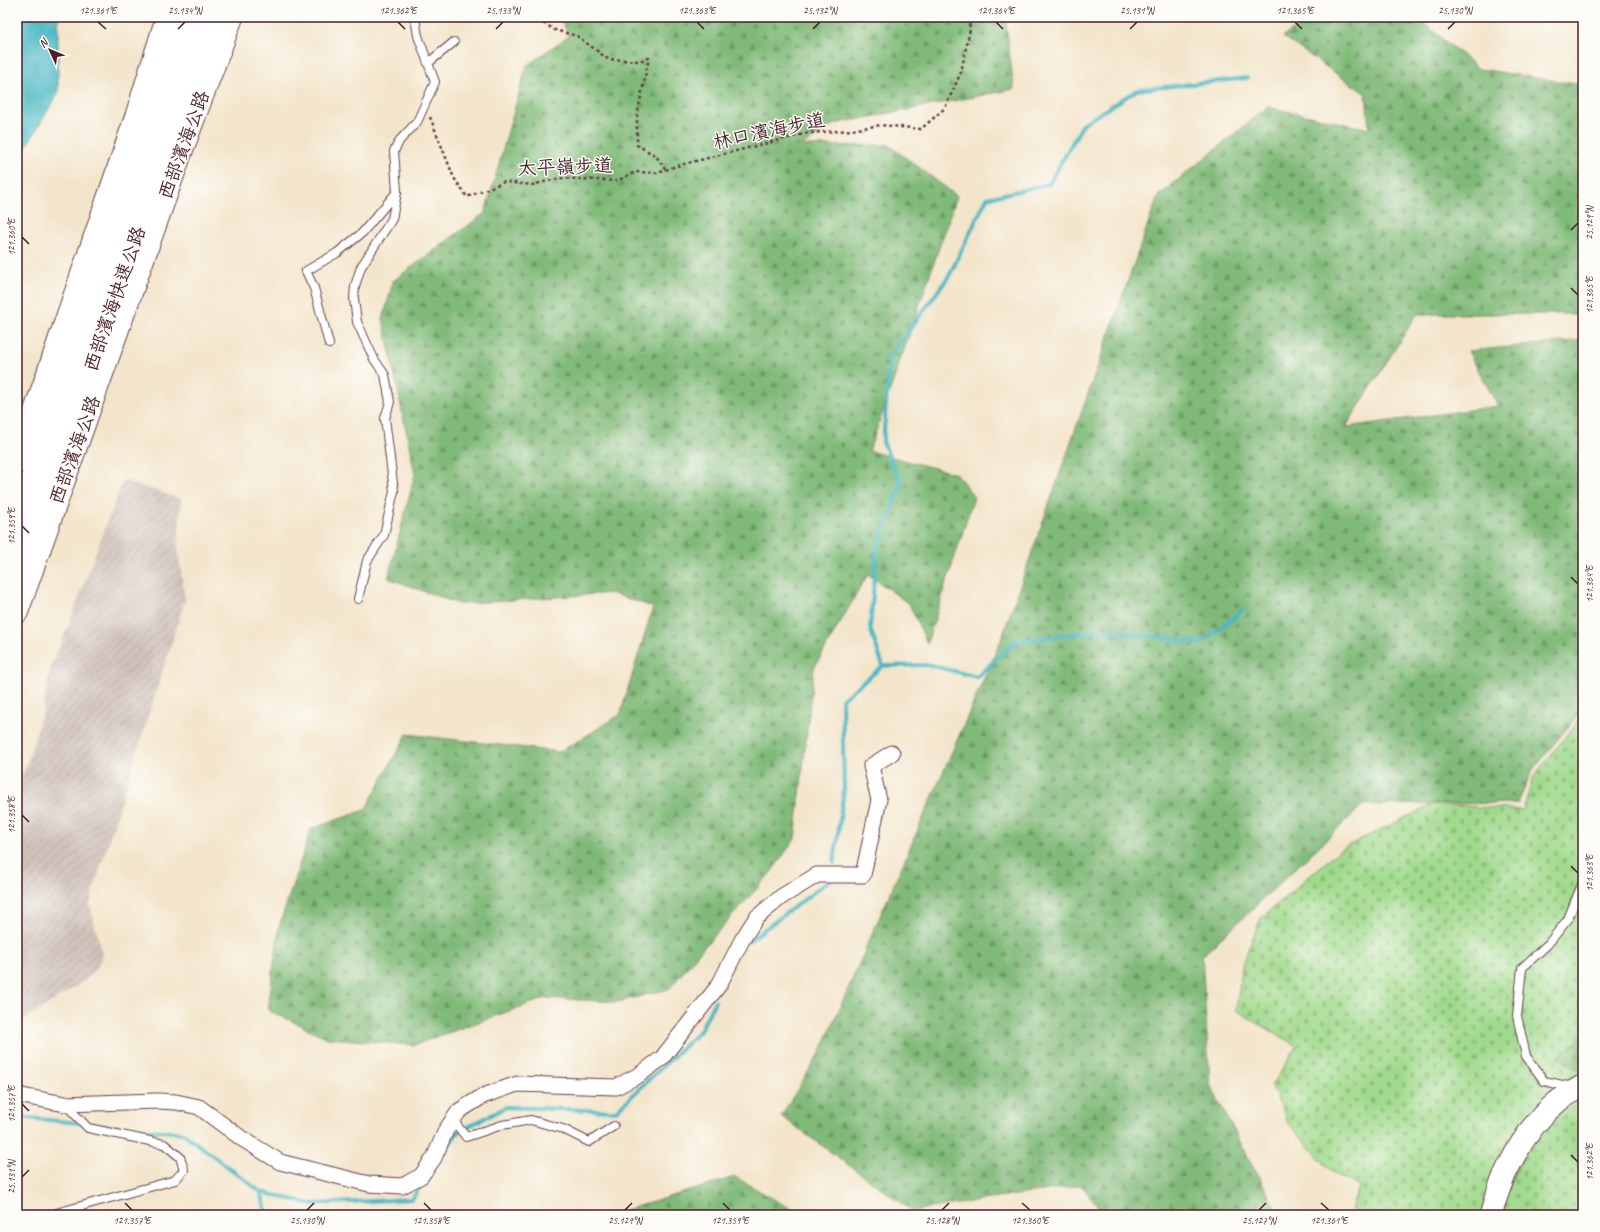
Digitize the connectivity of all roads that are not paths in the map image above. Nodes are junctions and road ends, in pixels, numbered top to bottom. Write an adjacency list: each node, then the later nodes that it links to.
1 (167, 17): 13 (main road)
2 (179, 17): 10 (main road)
3 (190, 17): 10 (main road, 西部濱海快速公路)
4 (210, 17): 10 (main road, 西部濱海快速公路)
5 (222, 17): 10 (main road)
6 (232, 17): 17 (main road, 西部濱海公路)
7 (415, 17): 9 (lane)
8 (454, 42): 9 (lane)
9 (428, 63): 11 (lane)
10 (167, 115): 14 (main road, 西部濱海快速公路); 15 (main road, 西部濱海快速公路)
11 (397, 192): 12 (lane); 16 (lane)
12 (329, 344)
13 (17, 463)
14 (17, 522)
15 (17, 580)
16 (358, 599)
17 (17, 612)
18 (892, 753): 23 (street)
19 (1583, 882): 20 (lane)
20 (1581, 1088): 26 (main road)
21 (17, 1095): 22 (street)
22 (70, 1109): 23 (street); 25 (lane)
23 (454, 1121): 24 (lane)
24 (614, 1126)
25 (49, 1215)
26 (1491, 1215)

